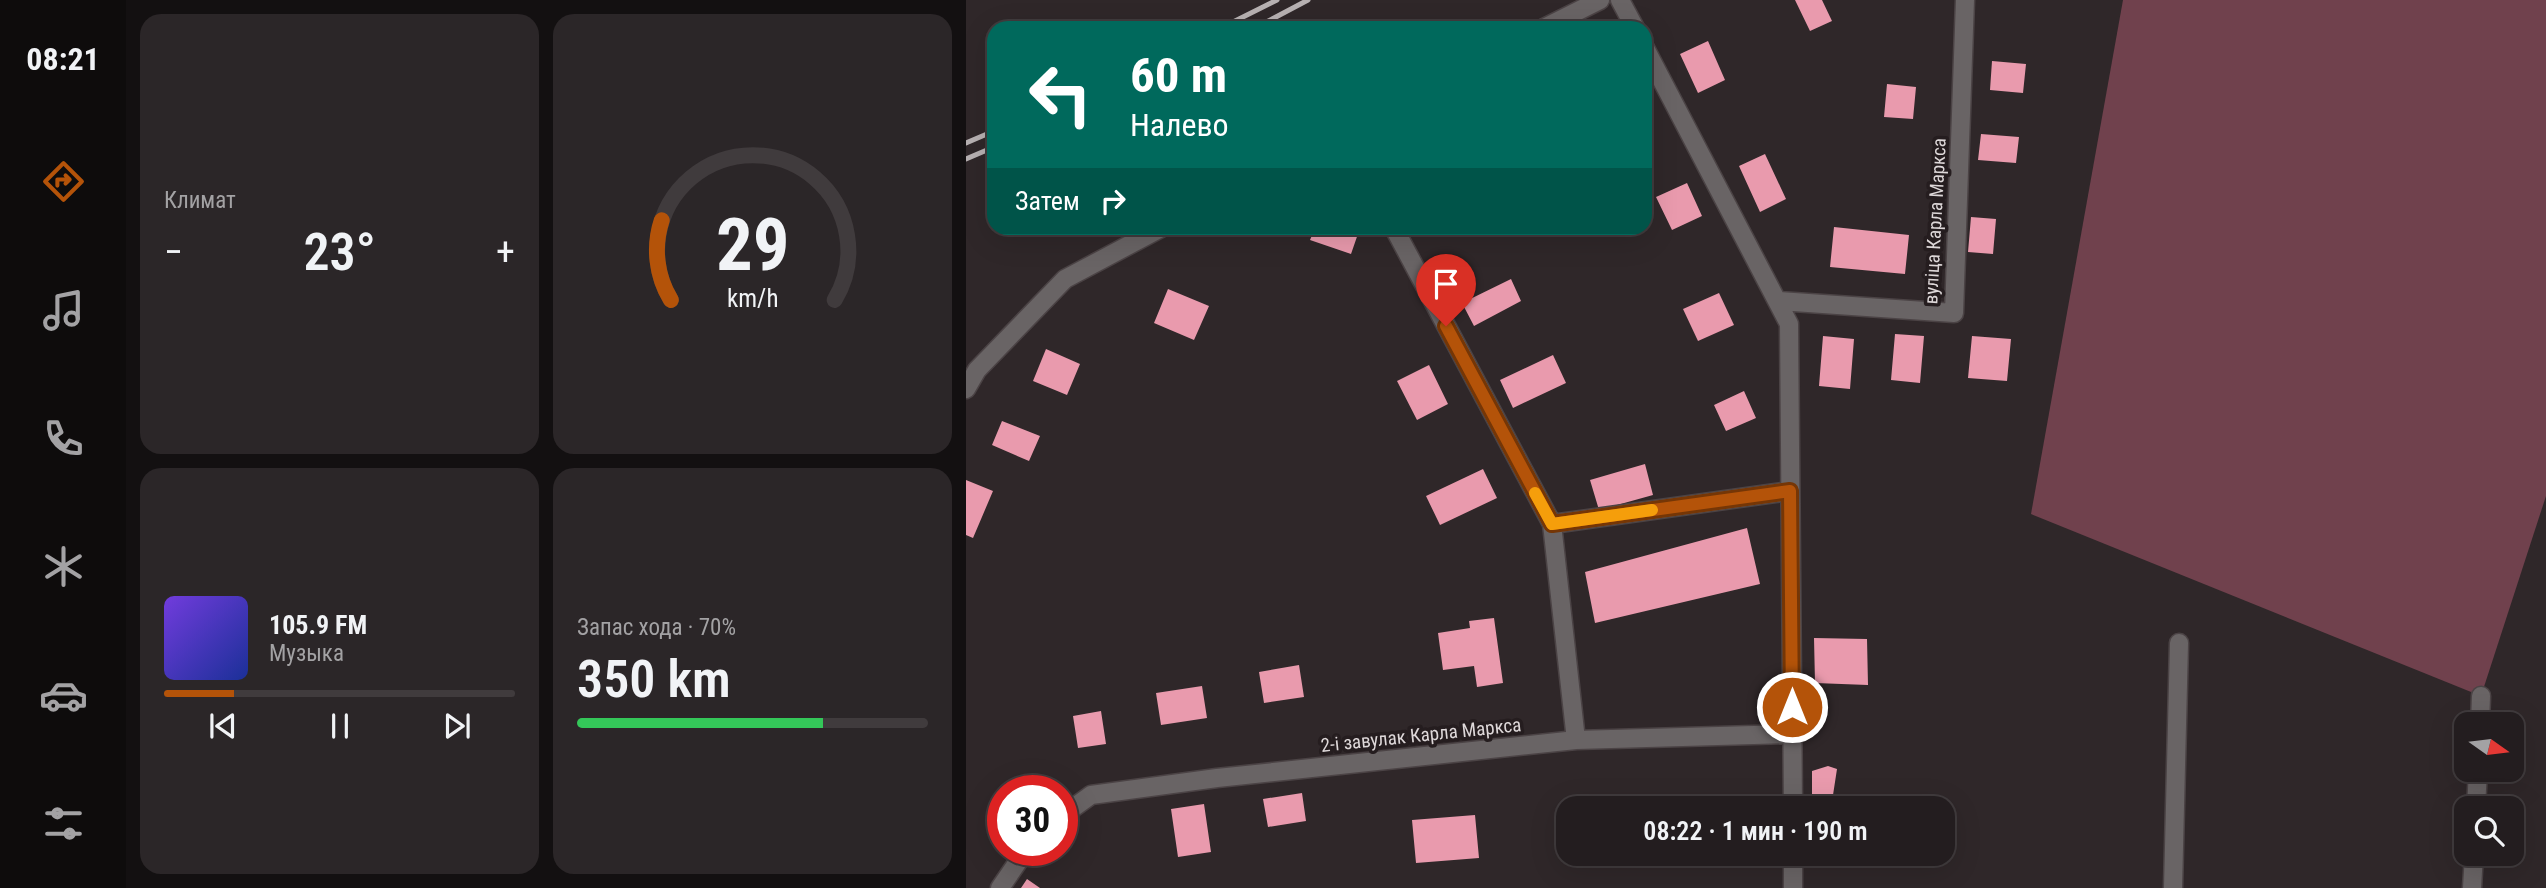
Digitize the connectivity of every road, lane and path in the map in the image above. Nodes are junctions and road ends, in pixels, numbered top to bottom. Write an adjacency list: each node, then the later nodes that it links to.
1 (1600, 0): 4 (street)
2 (1620, 0): 5 (street)
3 (1965, 0): 9 (street, вуліца Карла Маркса)
4 (1558, 21)
5 (1630, 21)
6 (1652, 61): 9 (street)
7 (1148, 235): 10 (street)
8 (1398, 235): 12 (street)
9 (1779, 301): 11 (street)
10 (966, 388)
11 (1790, 491): 12 (street); 16 (street)
12 (1552, 524): 17 (street)
13 (2179, 643): 25 (street)
14 (2482, 696): 15 (street)
15 (2481, 712)
16 (1792, 734): 17 (street, 2-і завулак Карла Маркса); 18 (street)
17 (1576, 740): 19 (street, 2-і завулак Карла Маркса)
18 (1793, 796)
19 (1078, 804)
20 (1015, 866): 23 (street)
21 (1793, 866): 24 (street)
22 (2473, 866): 26 (street)
23 (1000, 888)
24 (1793, 888)
25 (2173, 888)
26 (2472, 888)

